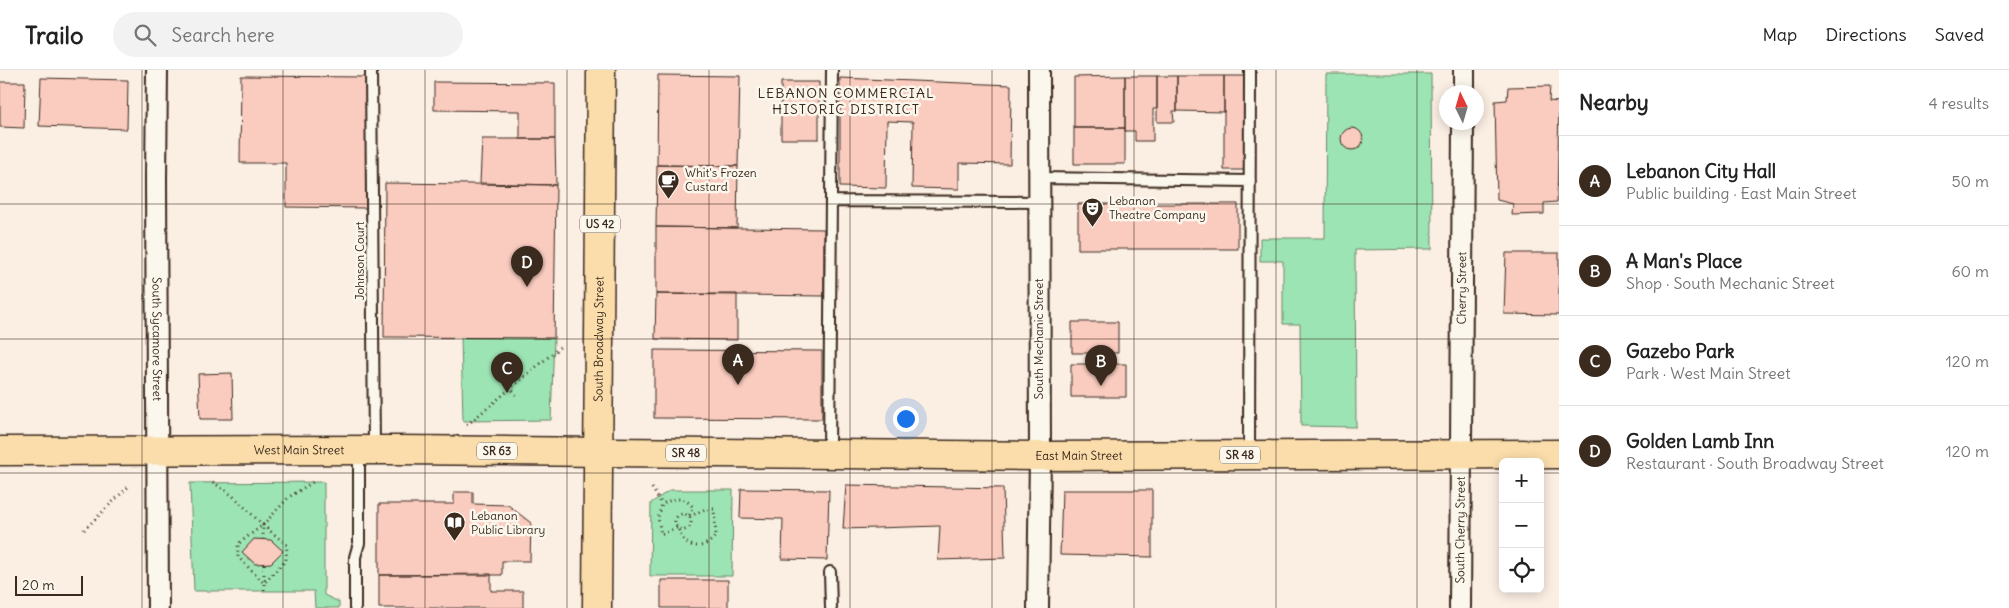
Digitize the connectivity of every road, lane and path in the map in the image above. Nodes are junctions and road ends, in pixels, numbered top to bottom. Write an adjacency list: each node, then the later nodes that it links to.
1 (157, 70): 20 (street, South Sycamore Street)
2 (371, 70): 21 (lane, Johnson Court)
3 (601, 70): 22 (main road, South Broadway Street / US 42)
4 (832, 70): 12 (lane)
5 (1039, 70): 10 (street, South Mechanic Street)
6 (1250, 70): 11 (lane)
7 (1464, 70): 8 (street)
8 (1464, 85)
9 (1464, 130): 24 (street, Cherry Street)
10 (1039, 178): 11 (lane); 13 (street, South Mechanic Street)
11 (1250, 181): 26 (lane)
12 (831, 201): 13 (lane); 23 (lane)
13 (1039, 202): 27 (street, South Mechanic Street)
14 (560, 347): 16 (path)
15 (506, 382): 16 (path)
16 (511, 388): 17 (path); 18 (path)
17 (516, 395)
18 (465, 428)
19 (0, 451): 20 (main road, West Main Street / SR 63)
20 (157, 451): 21 (main road, West Main Street / SR 63); 42 (street, South Sycamore Street)
21 (367, 451): 22 (main road, West Main Street / SR 63); 43 (lane, Johnson Court)
22 (598, 452): 23 (main road, East Main Street / SR 48); 44 (main road, South Broadway Street / US 42)
23 (829, 454): 27 (main road, East Main Street / SR 48)
24 (1460, 454): 25 (main road, East Main Street / SR 48); 26 (main road, East Main Street / SR 48); 47 (street, South Cherry Street)
25 (1559, 454)
26 (1250, 455): 27 (main road, East Main Street / SR 48)
27 (1040, 456): 46 (street, South Mechanic Street)
28 (213, 482): 34 (path)
29 (313, 482): 34 (path)
30 (129, 486): 36 (path)
31 (652, 488): 32 (path)
32 (662, 504): 33 (path); 35 (path)
33 (689, 517): 35 (path); 35 (path); 35 (path)
34 (263, 525): 37 (path); 40 (path); 40 (path)
35 (678, 529)
36 (84, 530)
37 (263, 539)
38 (264, 564): 40 (path)
39 (830, 572): 45 (lane)
40 (264, 583): 41 (path)
41 (264, 592)
42 (158, 608)
43 (355, 608)
44 (598, 608)
45 (831, 608)
46 (1038, 608)
47 (1460, 608)

